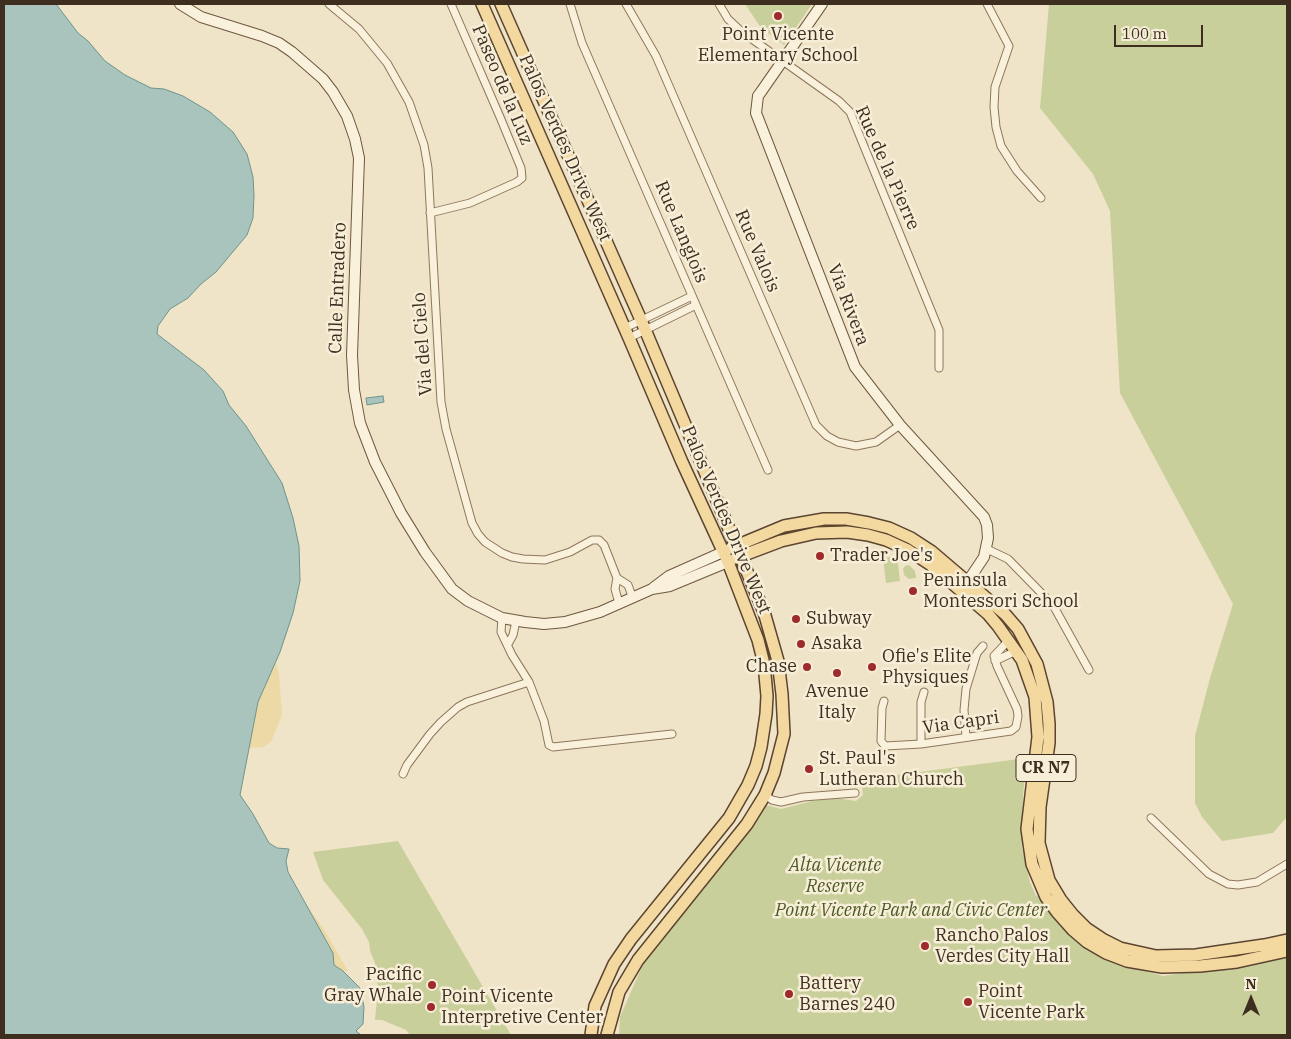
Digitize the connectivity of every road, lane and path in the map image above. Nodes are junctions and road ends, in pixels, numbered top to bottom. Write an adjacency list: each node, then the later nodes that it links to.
1 (180, 4): 32 (street, Calle Entradero)
2 (329, 4): 13 (street, Via del Cielo)
3 (451, 4): 13 (street, Paseo de la Luz)
4 (482, 4): 17 (main road, Palos Verdes Drive West)
5 (501, 4): 16 (main road, Palos Verdes Drive West)
6 (570, 4): 14 (street, Rue Langlois)
7 (626, 4): 19 (street, Rue Valois)
8 (719, 4): 11 (street, Rue de la Pierre)
9 (822, 4): 11 (street, Via Rivera)
10 (987, 4): 12 (street)
11 (782, 60): 18 (street, Rue de la Pierre); 19 (street, Via Rivera)
12 (1041, 198)
13 (430, 214): 27 (street, Via del Cielo)
14 (692, 296): 15 (street, Rue Langlois); 16 (street)
15 (696, 305): 16 (street); 20 (street, Rue Langlois)
16 (643, 325): 17 (street); 17 (street); 23 (main road, Palos Verdes Drive West)
17 (627, 333): 26 (main road, Palos Verdes Drive West)
18 (939, 368)
19 (900, 425): 24 (street, Via Rivera)
20 (768, 470)
21 (872, 536): 22 (main road); 25 (main road, CR N7); 29 (main road, CR N7)
22 (918, 542): 23 (main road, CR N7); 28 (main road, CR N7)
23 (736, 545): 25 (main road, Palos Verdes Drive West); 26 (main road, CR N7)
24 (987, 549): 28 (street, Via Rivera); 39 (street)
25 (741, 556): 26 (main road, CR N7); 48 (main road, Palos Verdes Drive West)
26 (725, 557): 30 (street, Calle Entradero); 53 (main road, Palos Verdes Drive West)
27 (617, 578): 30 (street, Via del Cielo); 31 (street, Via del Cielo)
28 (968, 581): 29 (street, Via Rivera); 38 (main road, CR N7)
29 (959, 590): 36 (main road, CR N7)
30 (632, 596): 31 (street, Calle Entradero)
31 (619, 603): 33 (street, Calle Entradero)
32 (502, 618): 33 (street, Calle Entradero); 34 (street)
33 (516, 621): 34 (street)
34 (508, 644): 40 (street)
35 (983, 646): 44 (street)
36 (1010, 646): 37 (street); 37 (street); 38 (main road); 52 (main road, CR N7)
37 (995, 661): 44 (street, Via Capri)
38 (1037, 664): 51 (main road, CR N7)
39 (1089, 670)
40 (529, 682): 43 (street); 46 (street)
41 (924, 692): 45 (street)
42 (884, 701): 45 (street, Via Capri)
43 (672, 734)
44 (966, 737): 45 (street, Via Capri)
45 (921, 744)
46 (404, 774)
47 (855, 793): 48 (street)
48 (765, 795): 54 (main road, Palos Verdes Drive West)
49 (1151, 818): 50 (street)
50 (1287, 864)
51 (1287, 940)
52 (1287, 952)
53 (590, 1035)
54 (607, 1035)

